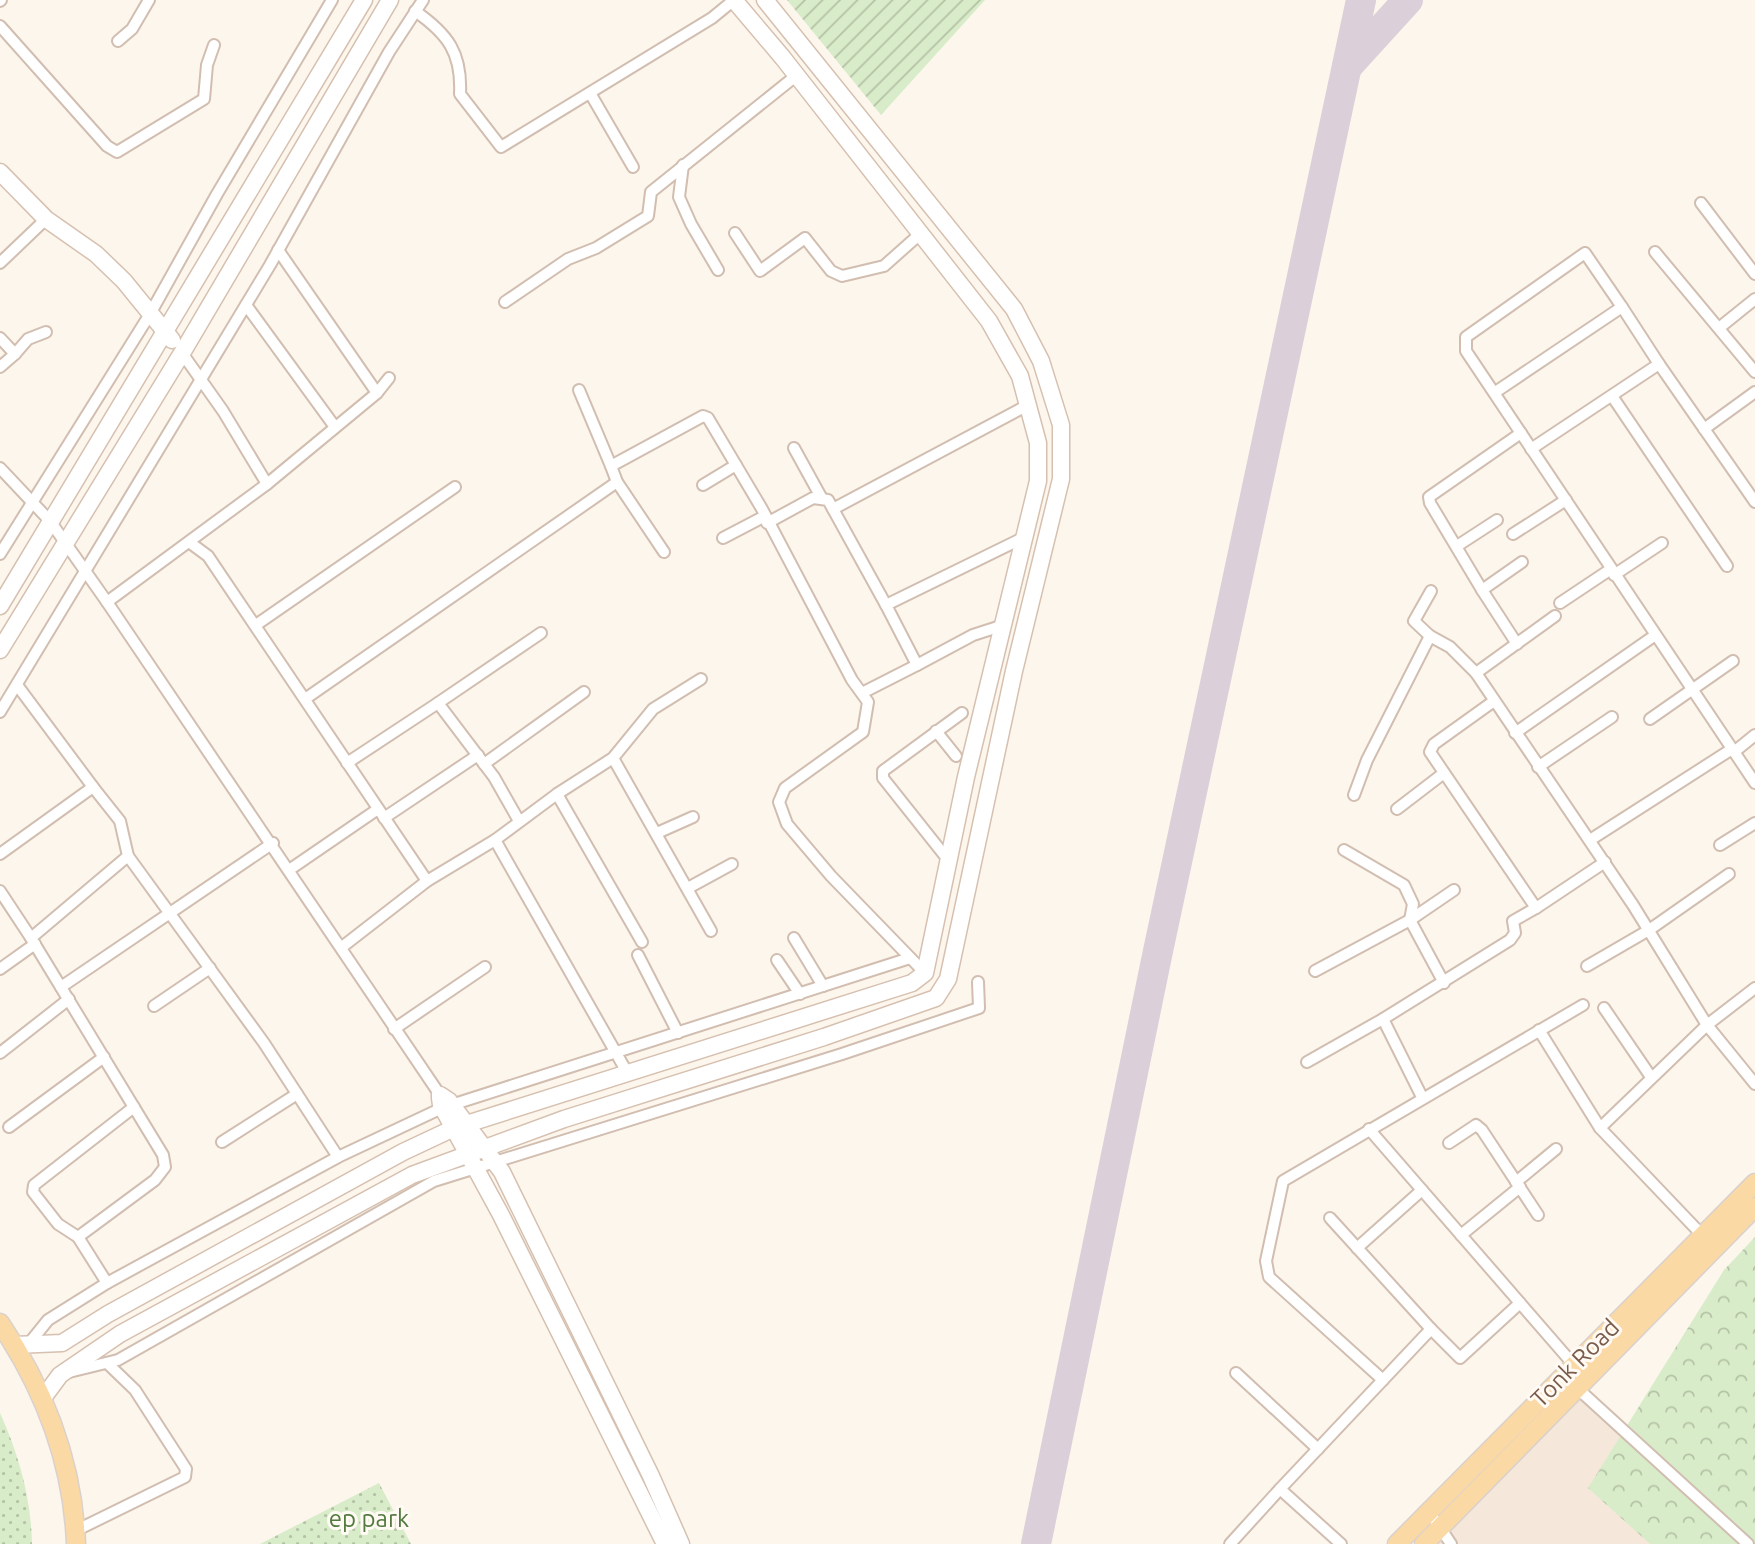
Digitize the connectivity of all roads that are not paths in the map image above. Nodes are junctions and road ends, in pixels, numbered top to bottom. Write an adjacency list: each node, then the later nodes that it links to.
1 (149, 0): 10 (street)
2 (332, 0): 32 (street)
3 (364, 0): 35 (street)
4 (390, 0): 37 (street)
5 (423, 0): 8 (street)
6 (734, 0): 13 (street); 14 (street)
7 (765, 0): 12 (street)
8 (415, 11): 14 (street); 23 (street)
9 (0, 26): 11 (street)
10 (118, 41)
11 (214, 45)
12 (819, 68): 13 (street); 19 (street)
13 (799, 79): 15 (street); 22 (street)
14 (590, 93): 16 (street)
15 (682, 165): 26 (street); 29 (street)
16 (633, 167)
17 (0, 172): 20 (street)
18 (1701, 203): 27 (street)
19 (939, 218): 22 (street); 166 (street)
20 (46, 219): 25 (street); 32 (street)
21 (735, 233): 22 (street)
22 (920, 234): 49 (street)
23 (278, 250): 30 (street); 46 (street)
24 (1655, 252): 33 (street)
25 (0, 263)
26 (718, 270)
27 (1755, 274)
28 (1755, 299): 33 (street)
29 (505, 302)
30 (246, 305): 43 (street); 50 (street)
31 (1622, 307): 39 (street); 47 (street); 47 (street)
32 (150, 314): 35 (street); 64 (street)
33 (1719, 328): 41 (street)
34 (46, 332): 38 (street)
35 (166, 333): 37 (street); 69 (street)
36 (0, 338): 38 (street)
37 (182, 353): 43 (street); 75 (street)
38 (15, 354): 40 (street)
39 (1659, 364): 48 (street); 51 (street)
40 (0, 367)
41 (1755, 372)
42 (388, 377): 46 (street)
43 (200, 380): 59 (street); 81 (street)
44 (579, 390): 55 (street)
45 (1755, 391): 51 (street)
46 (377, 393): 50 (street)
47 (1494, 393): 52 (street)
48 (1612, 396): 54 (street); 80 (street)
49 (1028, 405): 66 (street); 71 (street)
50 (335, 427): 59 (street)
51 (1704, 429): 65 (street)
52 (1521, 433): 54 (street); 76 (street)
53 (794, 449): 62 (street)
54 (1531, 449): 63 (street)
55 (611, 466): 56 (street); 58 (street)
56 (736, 466): 60 (street); 67 (street)
57 (0, 468): 64 (street)
58 (617, 482): 77 (street); 105 (street)
59 (267, 484): 73 (street)
60 (703, 485)
61 (455, 487): 90 (street)
62 (821, 497): 66 (street); 67 (street)
63 (1566, 500): 70 (street); 82 (street)
64 (33, 501): 69 (street); 78 (street)
65 (1755, 502)
66 (833, 509): 87 (street)
67 (766, 519): 72 (street); 104 (street)
68 (1497, 520): 76 (street)
69 (50, 522): 75 (street); 88 (street)
70 (1513, 534)
71 (1025, 537): 87 (street); 91 (street)
72 (723, 538)
73 (189, 542): 85 (street); 90 (street)
74 (1662, 544): 82 (street)
75 (66, 545): 81 (street); 96 (street)
76 (1457, 546): 83 (street)
77 (664, 552)
78 (0, 554)
79 (1522, 562): 83 (street)
80 (1727, 566)
81 (85, 570): 85 (street); 101 (street)
82 (1612, 572): 86 (street); 94 (street)
83 (1482, 590): 95 (street)
84 (1431, 591): 93 (street)
85 (107, 602): 134 (street)
86 (1560, 603)
87 (886, 605): 98 (street)
88 (0, 606)
89 (1555, 616): 95 (street)
90 (256, 625): 105 (street)
91 (1004, 625): 98 (street); 139 (street)
92 (541, 634): 107 (street)
93 (1430, 636): 99 (street); 125 (street)
94 (1654, 636): 102 (street); 113 (street)
95 (1517, 645): 99 (street)
96 (0, 650)
97 (1733, 661): 102 (street)
98 (917, 665): 104 (street)
99 (1476, 673): 106 (street)
100 (701, 679): 117 (street)
101 (17, 685): 108 (street); 123 (street)
102 (1691, 690): 111 (street); 115 (street)
103 (584, 692): 118 (street)
104 (862, 694): 158 (street)
105 (305, 699): 119 (street)
106 (1494, 701): 113 (street); 121 (street)
107 (439, 703): 118 (street); 119 (street)
108 (0, 712)
109 (962, 713): 112 (street)
110 (1612, 717): 120 (street)
111 (1650, 719)
112 (936, 731): 116 (street); 139 (street)
113 (1515, 733): 120 (street)
114 (1755, 735): 115 (street)
115 (1733, 751): 122 (street); 133 (street)
116 (956, 755)
117 (613, 758): 124 (street); 131 (street)
118 (481, 760): 127 (street); 129 (street)
119 (348, 763): 127 (street)
120 (1538, 767): 133 (street)
121 (1444, 773): 126 (street); 148 (street)
122 (1755, 783)
123 (93, 788): 137 (street); 138 (street)
124 (557, 794): 129 (street); 155 (street)
125 (1354, 795)
126 (1397, 809)
127 (381, 814): 142 (street); 144 (street)
128 (693, 817): 131 (street)
129 (519, 821): 132 (street)
130 (1755, 823): 135 (street)
131 (657, 833): 145 (street)
132 (495, 840): 144 (street); 183 (street)
133 (1590, 840): 140 (street)
134 (273, 844): 142 (street); 149 (street)
135 (1720, 845)
136 (1344, 850): 150 (street)
137 (0, 854)
138 (128, 856): 149 (street); 154 (street)
139 (949, 861): 165 (street)
140 (1605, 862): 148 (street); 151 (street)
141 (732, 864): 145 (street)
142 (289, 870): 156 (street)
143 (1729, 874): 151 (street)
144 (427, 881): 156 (street)
145 (688, 888): 152 (street)
146 (1454, 890): 150 (street)
147 (0, 891): 154 (street)
148 (1536, 908): 168 (street)
149 (170, 912): 162 (street); 170 (street)
150 (1410, 920): 164 (street); 168 (street)
151 (1649, 930): 160 (street); 178 (street)
152 (711, 931)
153 (794, 938): 169 (street)
154 (33, 941): 163 (street); 170 (street)
155 (642, 942)
156 (342, 947): 179 (street)
157 (638, 955): 181 (street)
158 (910, 958): 165 (street); 169 (street)
159 (777, 960): 172 (street)
160 (1587, 966)
161 (485, 967): 179 (street)
162 (210, 968): 175 (street); 189 (street)
163 (0, 969)
164 (1315, 971)
165 (925, 973): 166 (street); 186 (street)
166 (948, 979): 199 (street)
167 (978, 982): 202 (street)
168 (1444, 983): 177 (street)
169 (823, 986): 172 (street)
170 (61, 987): 173 (street)
171 (1755, 988): 178 (street)
172 (800, 994): 181 (street)
173 (69, 999): 182 (street); 184 (street)
174 (1583, 1005): 180 (street)
175 (154, 1006)
176 (1604, 1008): 187 (street)
177 (1383, 1019): 185 (street); 190 (street)
178 (1707, 1025): 187 (street); 188 (street)
179 (394, 1028): 191 (street)
180 (1539, 1030): 190 (street); 195 (street)
181 (678, 1033): 183 (street)
182 (0, 1053)
183 (616, 1053): 186 (street); 191 (street)
184 (104, 1057): 192 (street); 194 (street)
185 (1307, 1062)
186 (628, 1074): 193 (street)
187 (1651, 1077): 195 (street)
188 (1755, 1084)
189 (297, 1094): 197 (street); 201 (street)
190 (1422, 1097): 196 (street)
191 (445, 1102): 193 (street); 201 (street)
192 (134, 1107): 212 (street); 212 (street)
193 (460, 1125): 199 (street); 218 (street)
194 (9, 1127)
195 (1600, 1128): 211 (street)
196 (1369, 1129): 206 (street); 223 (street)
197 (222, 1142)
198 (1449, 1143): 205 (street)
199 (477, 1149): 202 (street); 203 (street); 222 (street)
200 (1556, 1149): 205 (street)
201 (338, 1157): 214 (street)
202 (497, 1163): 203 (street); 232 (street)
203 (477, 1169): 219 (street); 231 (street)
204 (1755, 1183): 211 (main road, Tonk Road)
205 (1518, 1185): 208 (street); 210 (street)
206 (1422, 1190): 210 (street); 213 (street)
207 (1755, 1207): 224 (main road, Tonk Road)
208 (1538, 1215)
209 (1330, 1218): 213 (street)
210 (1461, 1235): 215 (street)
211 (1702, 1235): 220 (main road, Tonk Road)
212 (78, 1237): 214 (street)
213 (1357, 1248): 217 (street)
214 (107, 1283): 218 (street)
215 (1520, 1303): 217 (street); 220 (street)
216 (0, 1323): 218 (main road)
217 (1431, 1329): 223 (street)
218 (21, 1346): 225 (main road)
219 (107, 1363): 222 (street); 230 (street)
220 (1573, 1364): 228 (main road, Tonk Road)
221 (1236, 1373): 226 (street)
222 (60, 1375): 225 (street)
223 (1383, 1380): 226 (street)
224 (1576, 1387): 229 (main road, Tonk Road); 238 (street)
225 (43, 1398): 230 (main road)
226 (1318, 1449): 227 (street)
227 (1280, 1489): 233 (street); 234 (street)
228 (1429, 1511): 229 (street); 235 (main road, Tonk Road)
229 (1440, 1528): 236 (main road, Tonk Road); 237 (street)
230 (75, 1537)
231 (665, 1544)
232 (681, 1544)
233 (1230, 1544)
234 (1340, 1544)
235 (1397, 1544)
236 (1424, 1544)
237 (1451, 1544)
238 (1748, 1544)

